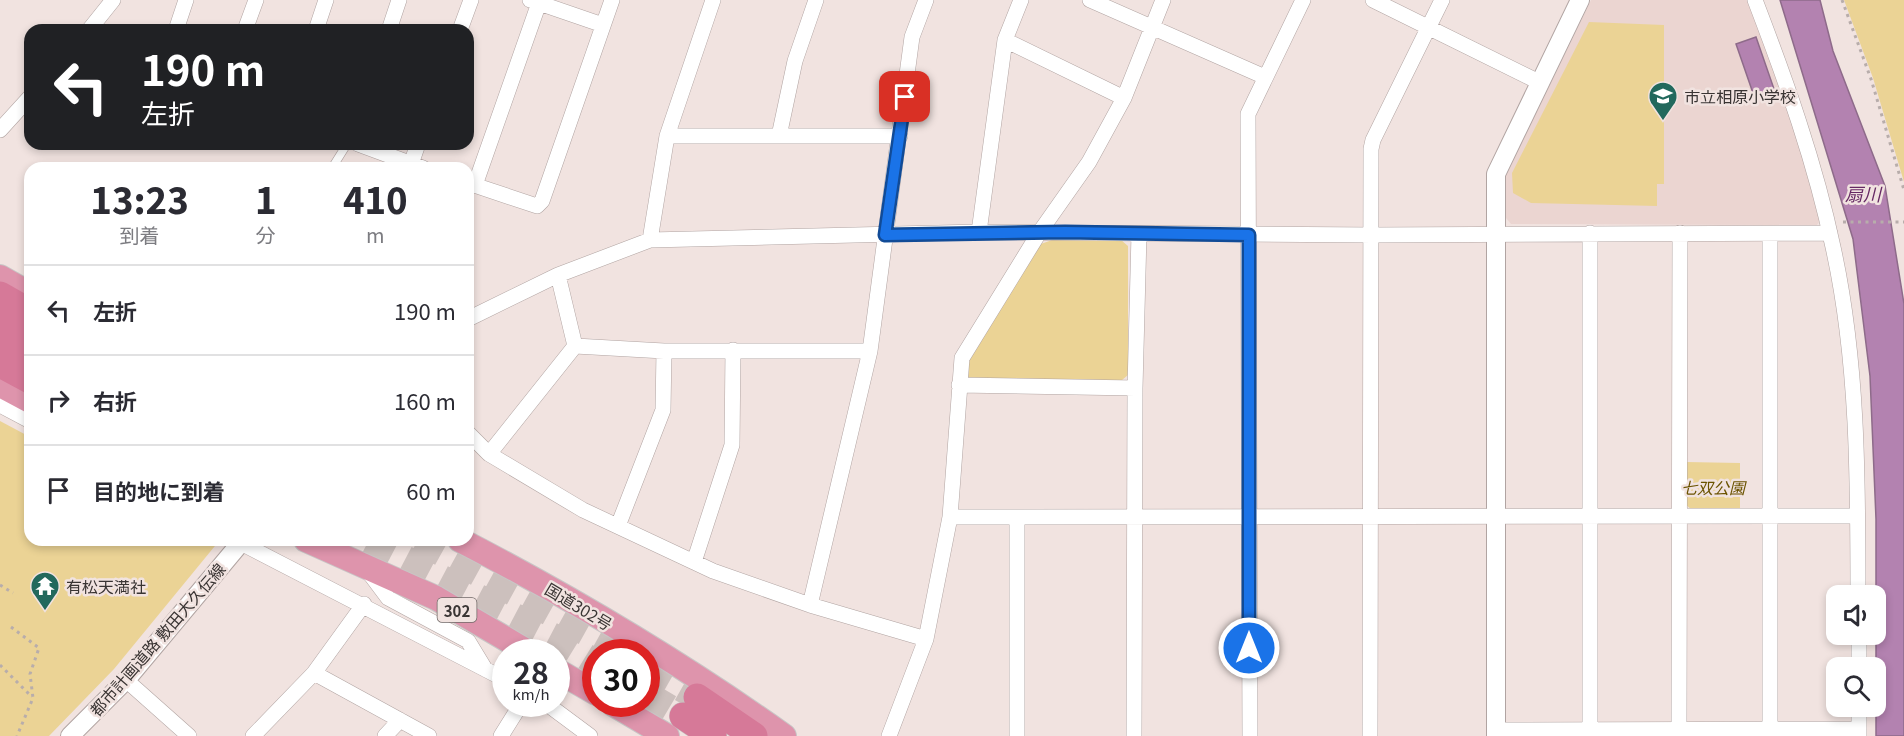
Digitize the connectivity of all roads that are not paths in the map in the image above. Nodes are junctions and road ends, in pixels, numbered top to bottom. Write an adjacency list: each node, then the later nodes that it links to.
1 (113, 0): 20 (street)
2 (186, 0): 21 (street)
3 (256, 0): 22 (street)
4 (326, 0): 23 (street)
5 (399, 0): 24 (street)
6 (471, 0): 25 (street)
7 (612, 0): 26 (street)
8 (713, 0): 35 (street)
9 (816, 0): 36 (street)
10 (926, 0): 37 (street)
11 (1021, 0): 29 (street)
12 (1090, 0): 27 (street)
13 (1164, 0): 27 (street)
14 (1304, 0): 30 (street)
15 (1373, 0): 28 (street)
16 (1442, 0): 28 (street)
17 (1580, 0): 31 (street)
18 (1755, 0): 42 (street)
19 (537, 1): 26 (street); 40 (street)
20 (94, 24)
21 (178, 24)
22 (247, 24)
23 (318, 24)
24 (391, 24)
25 (462, 24)
26 (603, 25): 41 (street)
27 (1154, 27): 30 (street); 32 (street)
28 (1429, 28): 31 (street); 52 (street)
29 (1005, 40): 32 (street); 43 (street)
30 (1265, 77): 51 (street)
31 (1541, 83): 48 (street)
32 (1124, 98): 44 (street)
33 (24, 104): 34 (street)
34 (0, 130)
35 (668, 136): 36 (street); 53 (street)
36 (779, 136): 37 (street)
37 (900, 136): 50 (street)
38 (374, 150): 39 (street)
39 (406, 162)
40 (474, 176)
41 (474, 185)
42 (1834, 228): 49 (street); 72 (street)
43 (979, 232): 44 (street); 50 (street)
44 (1039, 233): 47 (street); 66 (street)
45 (1590, 233): 46 (street); 48 (street); 75 (street)
46 (1680, 233): 49 (street); 76 (street)
47 (1139, 234): 51 (street); 67 (street)
48 (1494, 234): 52 (street); 79 (street)
49 (1770, 234): 77 (street)
50 (885, 235): 53 (street); 64 (street)
51 (1249, 235): 52 (street); 74 (street)
52 (1372, 236): 81 (street)
53 (650, 240): 54 (street)
54 (558, 275): 59 (street); 61 (street)
55 (0, 277): 56 (highway)
56 (24, 291)
57 (0, 295): 58 (highway)
58 (24, 309)
59 (474, 316)
60 (0, 320): 65 (highway)
61 (575, 346): 63 (street); 71 (street)
62 (733, 350): 63 (street); 64 (street); 87 (street)
63 (664, 351): 82 (street)
64 (870, 351): 91 (street)
65 (13, 368): 68 (highway); 69 (street)
66 (959, 385): 67 (street); 73 (street)
67 (1135, 388): 78 (street)
68 (24, 389)
69 (24, 402)
70 (474, 439): 71 (street)
71 (489, 453): 82 (street)
72 (1857, 516): 77 (street); 89 (street)
73 (950, 517): 80 (street); 93 (street)
74 (1249, 517): 78 (street); 81 (street); 122 (street)
75 (1589, 517): 76 (street); 79 (street); 104 (street)
76 (1681, 517): 77 (street); 105 (street)
77 (1771, 517): 106 (street)
78 (1135, 518): 80 (street); 121 (street)
79 (1496, 518): 81 (street); 107 (street)
80 (1017, 519): 120 (street)
81 (1370, 519): 123 (street)
82 (618, 526): 87 (street)
83 (238, 546): 97 (street, 都市計画道路 敷田大久伝線)
84 (252, 546): 90 (street)
85 (319, 546): 88 (highway, 302)
86 (472, 546): 118 (highway, 国道302号)
87 (694, 562): 91 (street)
88 (373, 570): 92 (highway, 302); 94 (street)
89 (1858, 585)
90 (364, 604): 94 (street); 95 (street)
91 (810, 605): 93 (street)
92 (506, 639)
93 (926, 639): 119 (street)
94 (485, 669): 96 (street)
95 (314, 673): 103 (street); 111 (street)
96 (492, 673)
97 (126, 680): 109 (street, 都市計画道路 敷田大久伝線); 110 (street)
98 (660, 712): 99 (highway)
99 (682, 716): 116 (highway); 117 (highway)
100 (513, 717): 114 (street)
101 (564, 717): 115 (street)
102 (1859, 717): 108 (street)
103 (400, 720): 112 (street); 113 (street)
104 (1590, 729): 105 (street); 107 (street)
105 (1679, 729): 106 (street)
106 (1770, 729): 108 (street)
107 (1496, 733)
108 (1859, 733)
109 (70, 736)
110 (189, 736)
111 (253, 736)
112 (385, 736)
113 (429, 736)
114 (501, 736)
115 (590, 736)
116 (713, 736)
117 (754, 736)
118 (784, 736)
119 (889, 736)
120 (1017, 736)
121 (1134, 736)
122 (1250, 736)
123 (1370, 736)

